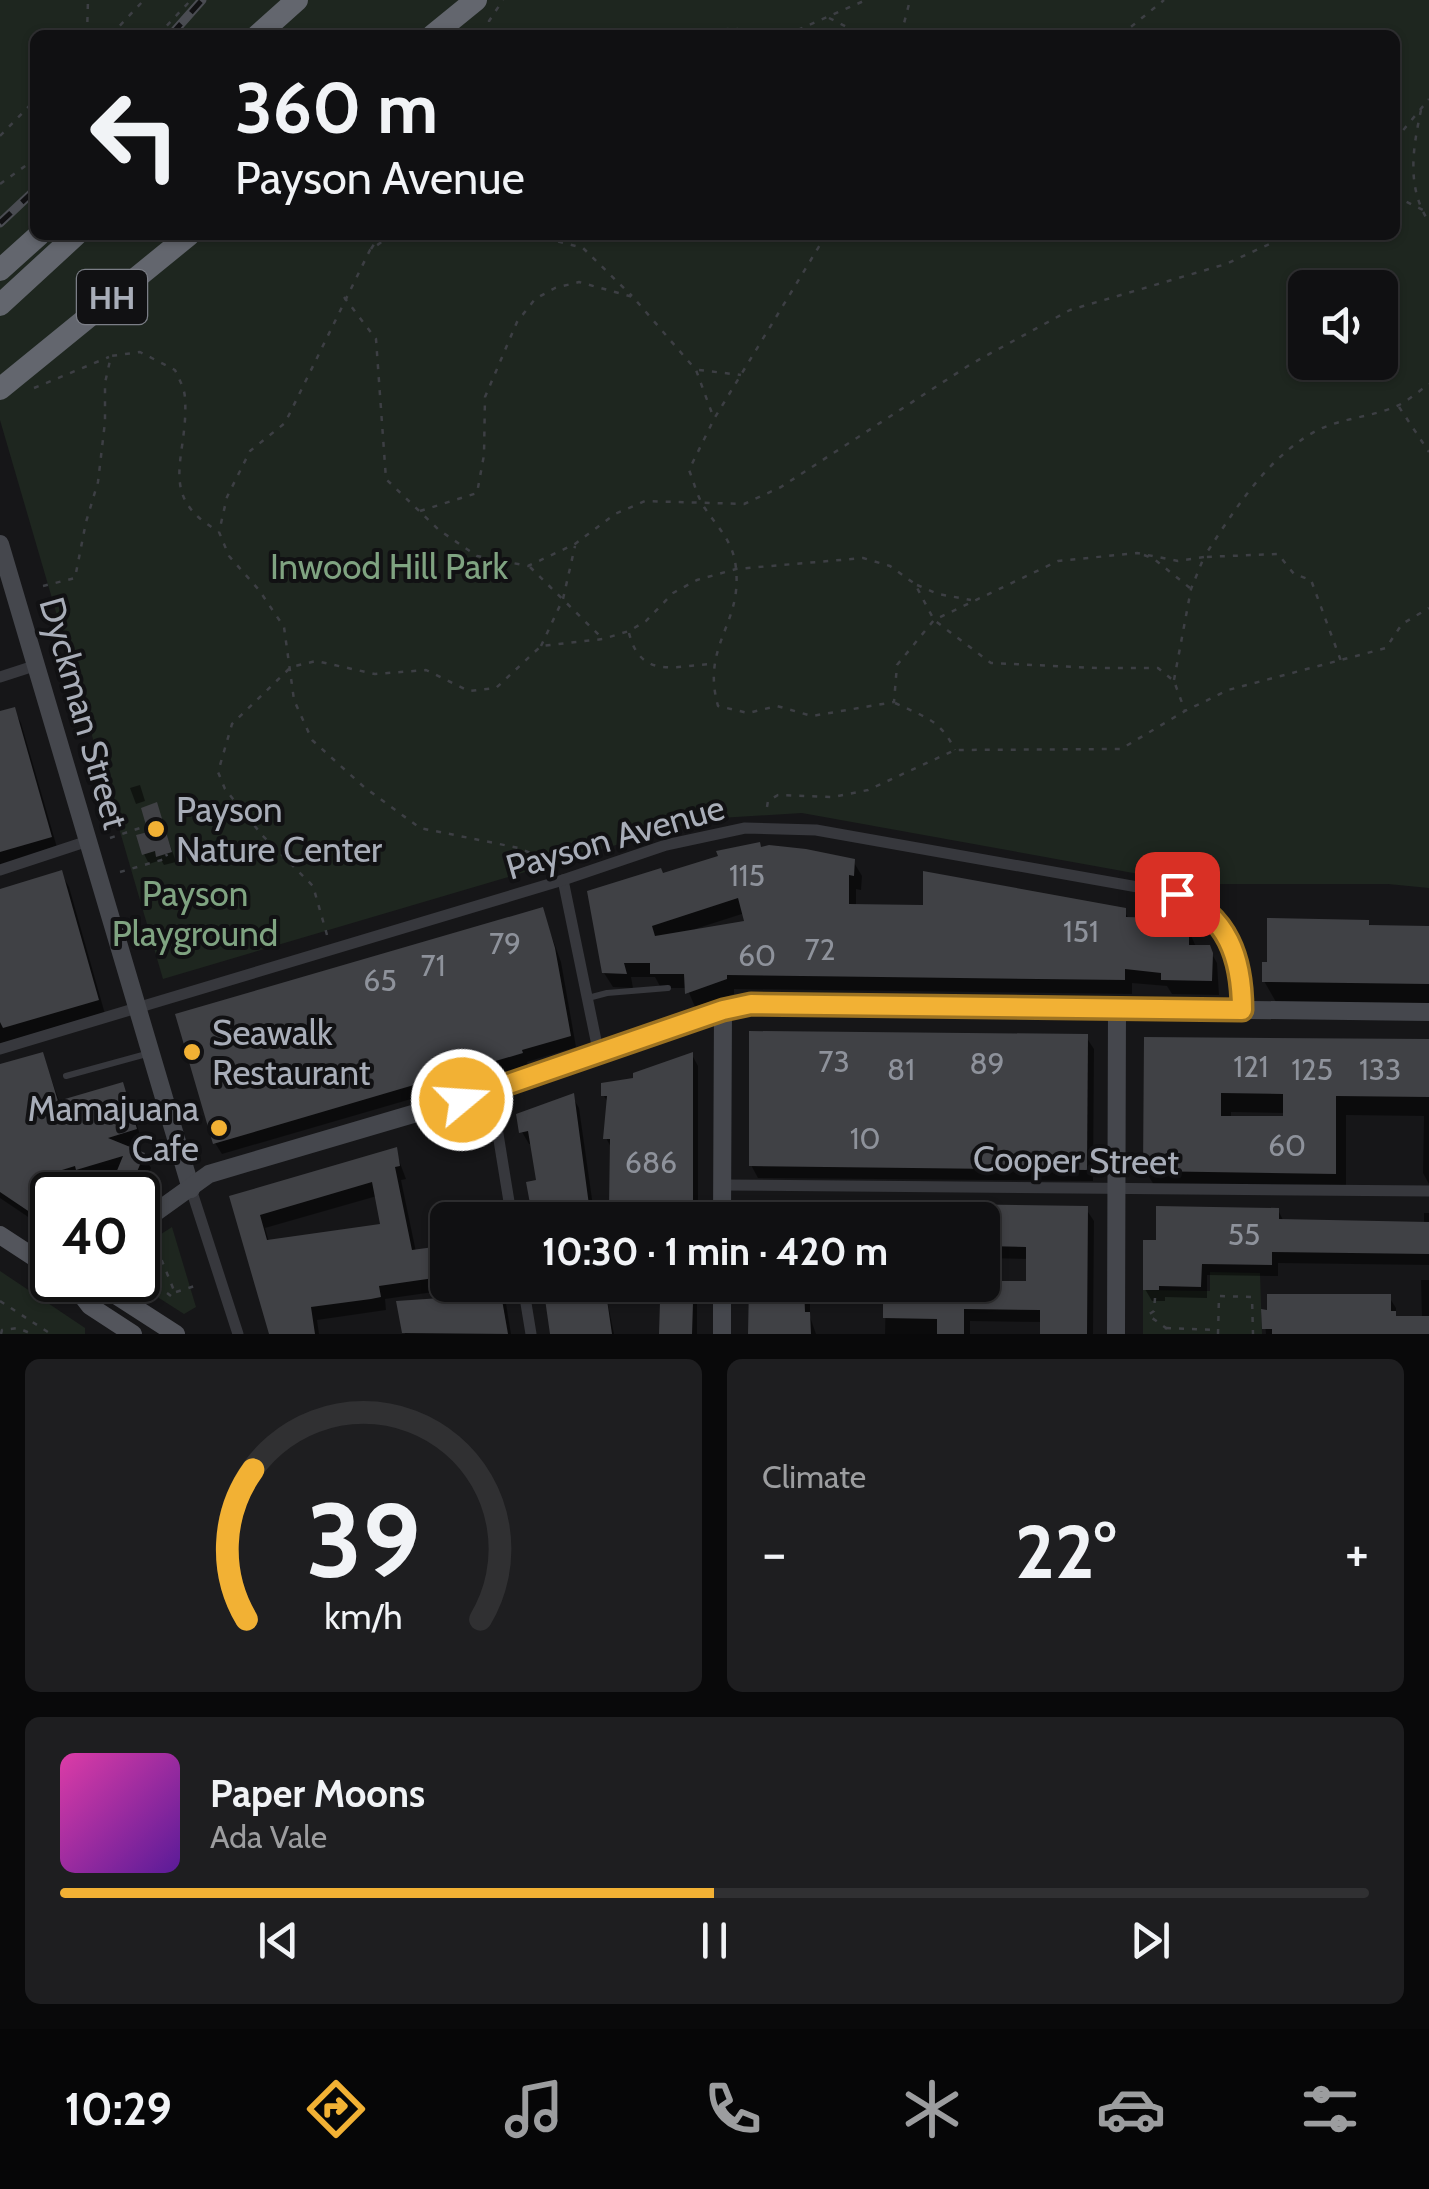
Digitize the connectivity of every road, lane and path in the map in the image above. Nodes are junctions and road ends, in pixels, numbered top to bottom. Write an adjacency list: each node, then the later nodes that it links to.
1 (88, 0): 12 (path)
2 (144, 0): 13 (path)
3 (191, 0): 14 (path)
4 (297, 0): 15 (highway)
5 (306, 0): 16 (highway)
6 (476, 0): 17 (highway)
7 (503, 0): 18 (path)
8 (866, 0): 11 (path)
9 (910, 0): 21 (path)
10 (1164, 0): 22 (path)
11 (828, 18): 19 (path); 20 (path)
12 (87, 30)
13 (116, 30)
14 (163, 30)
15 (264, 30)
16 (286, 30)
17 (439, 30)
18 (490, 30)
19 (798, 30)
20 (853, 30)
21 (902, 30)
22 (1127, 30)
23 (1429, 99): 25 (path)
24 (30, 105): 27 (path)
25 (1421, 110): 26 (path); 31 (path)
26 (1400, 134)
27 (0, 136)
28 (30, 163): 29 (path)
29 (0, 184)
30 (1400, 199): 31 (path)
31 (1420, 209): 32 (path); 33 (path)
32 (1429, 213)
33 (1429, 222)
34 (33, 240): 43 (highway, HH)
35 (70, 240): 46 (highway)
36 (183, 240): 51 (highway, HH)
37 (377, 240): 42 (path)
38 (385, 240): 42 (path)
39 (552, 240): 44 (path)
40 (823, 240): 49 (path)
41 (1277, 240): 55 (path)
42 (370, 250): 45 (path)
43 (0, 270)
44 (633, 297): 48 (path); 56 (path)
45 (344, 298): 56 (path); 57 (path)
46 (0, 304)
47 (111, 356): 51 (path); 57 (path); 65 (path)
48 (696, 370): 49 (path); 53 (path)
49 (742, 375): 53 (path)
50 (1429, 384): 52 (path)
51 (11, 391)
52 (1398, 406): 54 (path); 61 (path)
53 (714, 419): 55 (path)
54 (1429, 452)
55 (701, 503): 59 (path); 63 (path)
56 (418, 512): 62 (path)
57 (220, 532): 77 (path)
58 (0, 544): 76 (street, Dyckman Street)
59 (575, 544): 62 (path); 67 (path)
60 (1137, 553): 61 (path); 66 (path); 68 (path)
61 (1204, 558): 66 (path); 74 (path)
62 (528, 566): 67 (path)
63 (736, 570): 64 (path); 71 (path); 75 (path)
64 (916, 584): 68 (path); 70 (path)
65 (42, 586)
66 (1192, 589): 79 (path)
67 (563, 599): 72 (path); 73 (path)
68 (975, 601): 70 (path)
69 (1429, 608): 74 (path)
70 (934, 620): 79 (path); 80 (path)
71 (628, 632): 72 (path); 75 (path)
72 (603, 638): 73 (path)
73 (541, 646): 77 (path)
74 (1341, 661): 81 (path)
75 (714, 664): 80 (path)
76 (36, 665): 78 (street); 86 (street, Dyckman Street)
77 (290, 666): 88 (path); 92 (path)
78 (0, 677)
79 (1174, 682): 81 (path)
80 (894, 702): 82 (path)
81 (1185, 711): 82 (path)
82 (955, 750): 83 (path)
83 (767, 807)
84 (146, 826): 85 (path)
85 (110, 838)
86 (88, 842): 89 (street); 95 (street, Dyckman Street)
87 (166, 854): 90 (path)
88 (543, 869)
89 (0, 870)
90 (120, 872)
91 (563, 880): 94 (street); 95 (street, Payson Avenue); 98 (street, Payson Avenue)
92 (328, 935)
93 (668, 988): 94 (lane)
94 (587, 998): 102 (street)
95 (138, 1007): 100 (street, Payson Avenue); 101 (street, Dyckman Street)
96 (1117, 1008): 97 (street); 98 (street); 107 (street)
97 (723, 1010): 102 (street); 105 (street)
98 (1242, 1010): 99 (street)
99 (1429, 1012)
100 (0, 1049)
101 (151, 1053): 103 (lane); 106 (street, Dyckman Street)
102 (599, 1055): 104 (street)
103 (66, 1076)
104 (491, 1091): 106 (street); 109 (street)
105 (722, 1185): 107 (street, Cooper Street); 110 (street)
106 (191, 1188): 111 (street); 138 (street)
107 (1116, 1188): 108 (street, Cooper Street); 141 (street)
108 (1429, 1191)
109 (509, 1202)
110 (722, 1202)
111 (160, 1210)
112 (0, 1235): 113 (main road)
113 (30, 1255)
114 (160, 1260): 117 (path)
115 (160, 1285): 117 (path)
116 (198, 1285): 117 (path)
117 (173, 1294): 124 (path)
118 (1155, 1298): 126 (path)
119 (0, 1301): 127 (path)
120 (87, 1302): 130 (main road)
121 (126, 1302): 137 (main road)
122 (525, 1302): 139 (street)
123 (722, 1302): 140 (street)
124 (167, 1303)
125 (1142, 1314): 126 (path)
126 (1148, 1315): 131 (path)
127 (24, 1316): 128 (path); 129 (path)
128 (32, 1321): 132 (path); 136 (path)
129 (18, 1328): 132 (path); 135 (path)
130 (126, 1331)
131 (1166, 1331): 133 (path)
132 (30, 1332)
133 (1197, 1332): 134 (path)
134 (1218, 1332): 142 (path)
135 (1, 1334)
136 (52, 1334)
137 (176, 1334)
138 (238, 1334)
139 (530, 1334)
140 (722, 1334)
141 (1116, 1334)
142 (1253, 1334)

